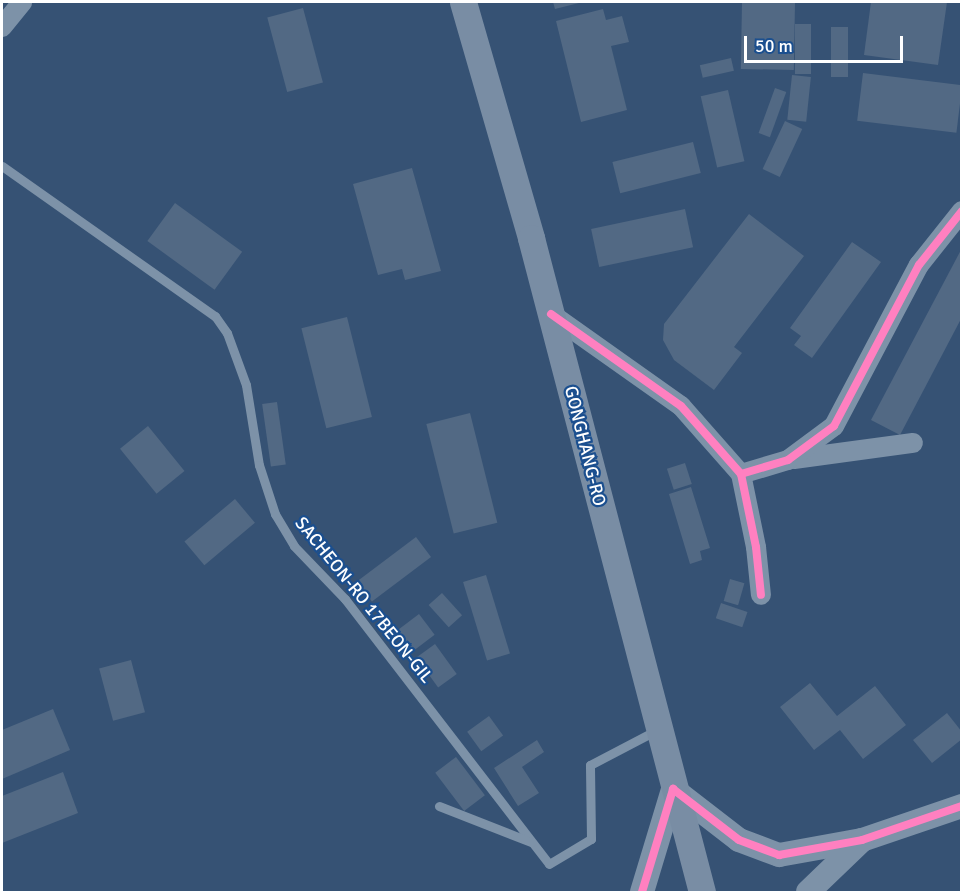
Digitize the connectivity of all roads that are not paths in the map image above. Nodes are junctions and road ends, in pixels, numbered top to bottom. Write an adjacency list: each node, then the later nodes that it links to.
1 (22, 2): 3 (street)
2 (463, 2): 6 (main road, GONGHANG-RO)
3 (2, 27)
4 (2, 166): 16 (lane, SACHEON-RO 17BEON-GIL)
5 (962, 212): 8 (street)
6 (551, 314): 9 (street); 11 (main road, GONGHANG-RO)
7 (913, 443): 8 (street)
8 (788, 460): 9 (street)
9 (741, 474): 10 (street)
10 (761, 595)
11 (657, 730): 12 (main road, GONGHANG-RO); 16 (lane, SACHEON-RO 17BEON-GIL)
12 (673, 789): 15 (street); 17 (street); 18 (main road, GONGHANG-RO)
13 (439, 806): 16 (lane)
14 (962, 806): 15 (street)
15 (862, 840): 19 (street)
16 (531, 842)
17 (642, 892)
18 (702, 892)
19 (808, 892)

